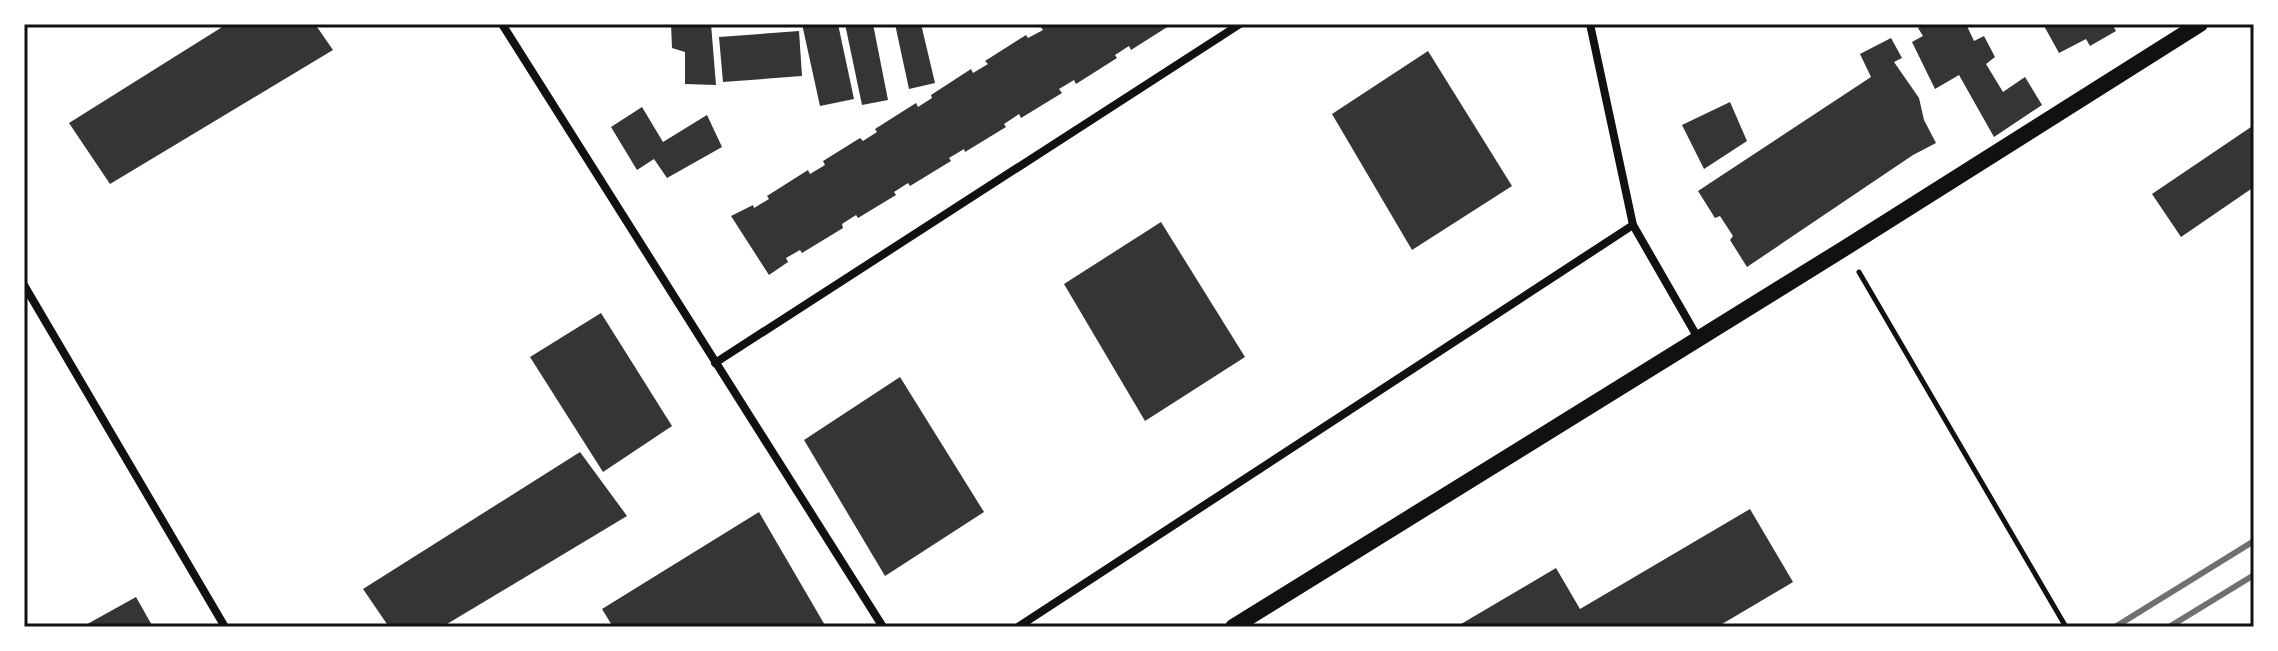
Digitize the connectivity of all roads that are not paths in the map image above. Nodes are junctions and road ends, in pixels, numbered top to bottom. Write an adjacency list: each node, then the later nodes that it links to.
1 (502, 24): 8 (street)
2 (1240, 24): 8 (street)
3 (1590, 24): 5 (street)
4 (2200, 24): 7 (main road)
5 (1633, 225): 7 (street); 11 (street)
6 (24, 285): 9 (street)
7 (1698, 338): 12 (main road)
8 (715, 363): 10 (street)
9 (225, 627)
10 (883, 627)
11 (1018, 627)
12 (1233, 627)

